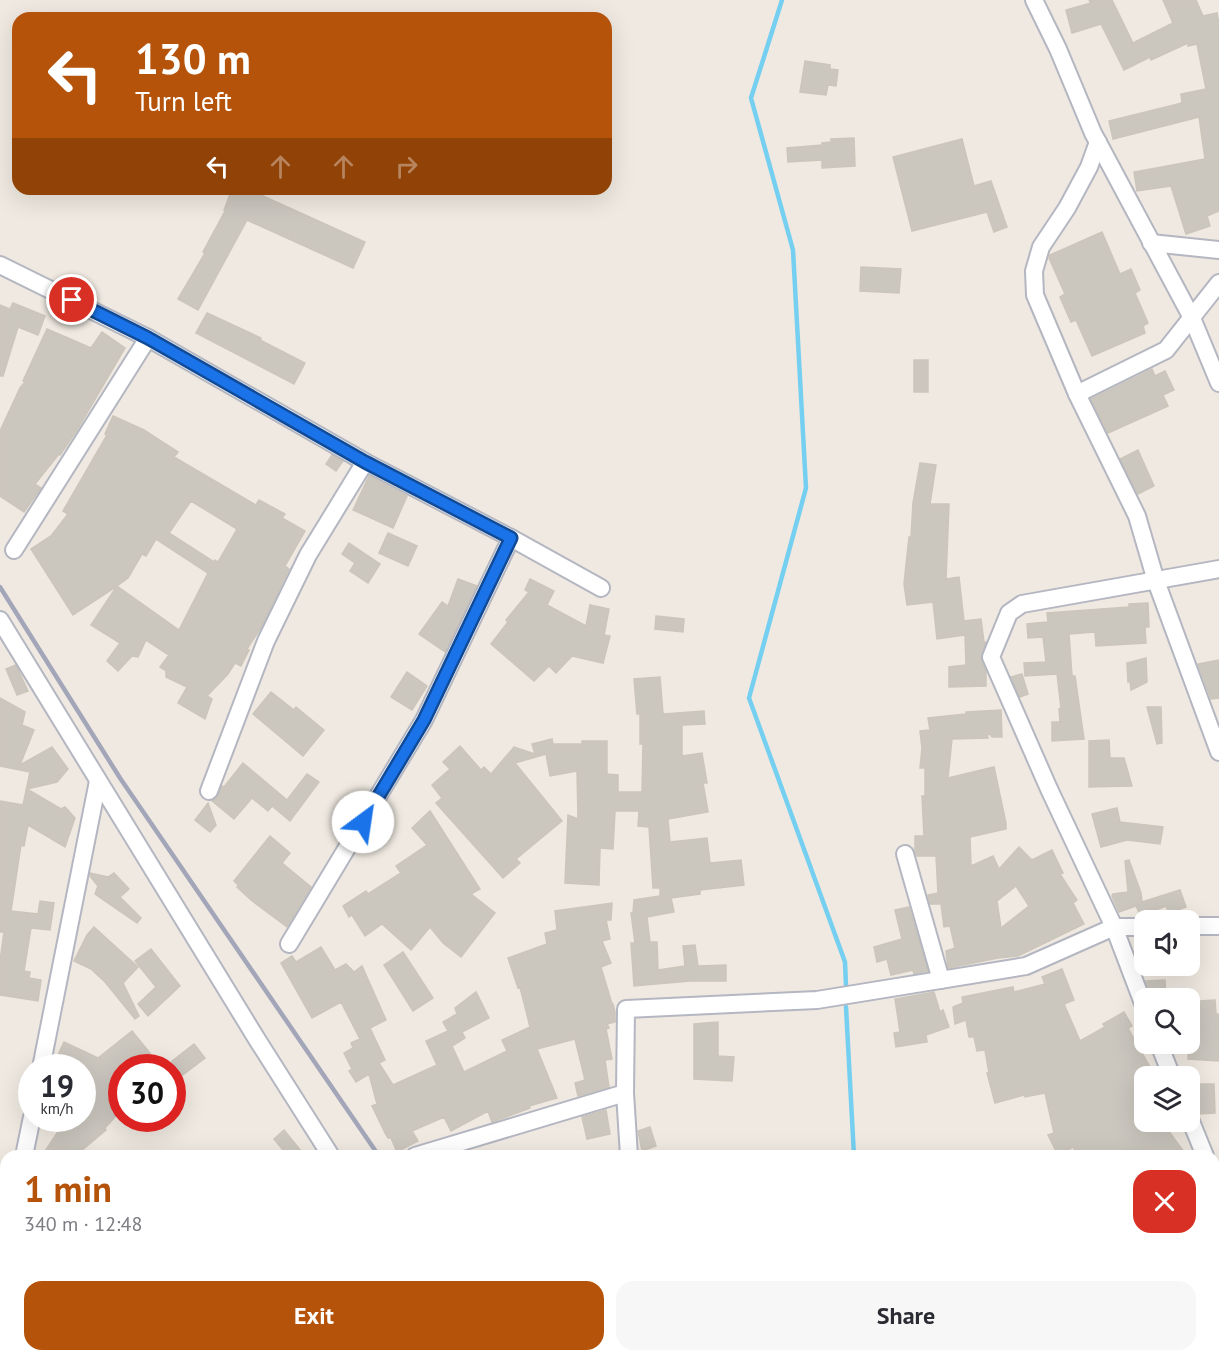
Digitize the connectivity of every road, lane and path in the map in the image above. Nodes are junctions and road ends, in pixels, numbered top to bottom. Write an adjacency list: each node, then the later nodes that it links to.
1 (1034, 0): 2 (street)
2 (1098, 142): 3 (street); 10 (street)
3 (1151, 243): 4 (street); 7 (street)
4 (1219, 250)
5 (0, 265): 8 (street)
6 (1219, 283): 7 (street)
7 (1192, 318): 9 (street); 10 (street)
8 (148, 338): 11 (street); 13 (street)
9 (1219, 383)
10 (1077, 394): 15 (street)
11 (365, 462): 12 (street); 20 (street)
12 (511, 538): 16 (street); 26 (street)
13 (14, 550)
14 (1219, 569): 15 (street)
15 (1156, 581): 18 (street); 24 (street)
16 (601, 588)
17 (0, 620): 19 (street)
18 (1219, 752)
19 (98, 781): 29 (street); 34 (street)
20 (209, 791)
21 (905, 854): 27 (street)
22 (1200, 926): 23 (street)
23 (1219, 926)
24 (1114, 927): 25 (street); 27 (street); 28 (street)
25 (1134, 927)
26 (289, 944)
27 (941, 980): 30 (street)
28 (1137, 988)
29 (44, 1054)
30 (625, 1093): 35 (street); 36 (street)
31 (29, 1132): 33 (street)
32 (1195, 1132): 37 (street)
33 (25, 1150)
34 (327, 1150)
35 (435, 1150)
36 (629, 1150)
37 (1203, 1150)

